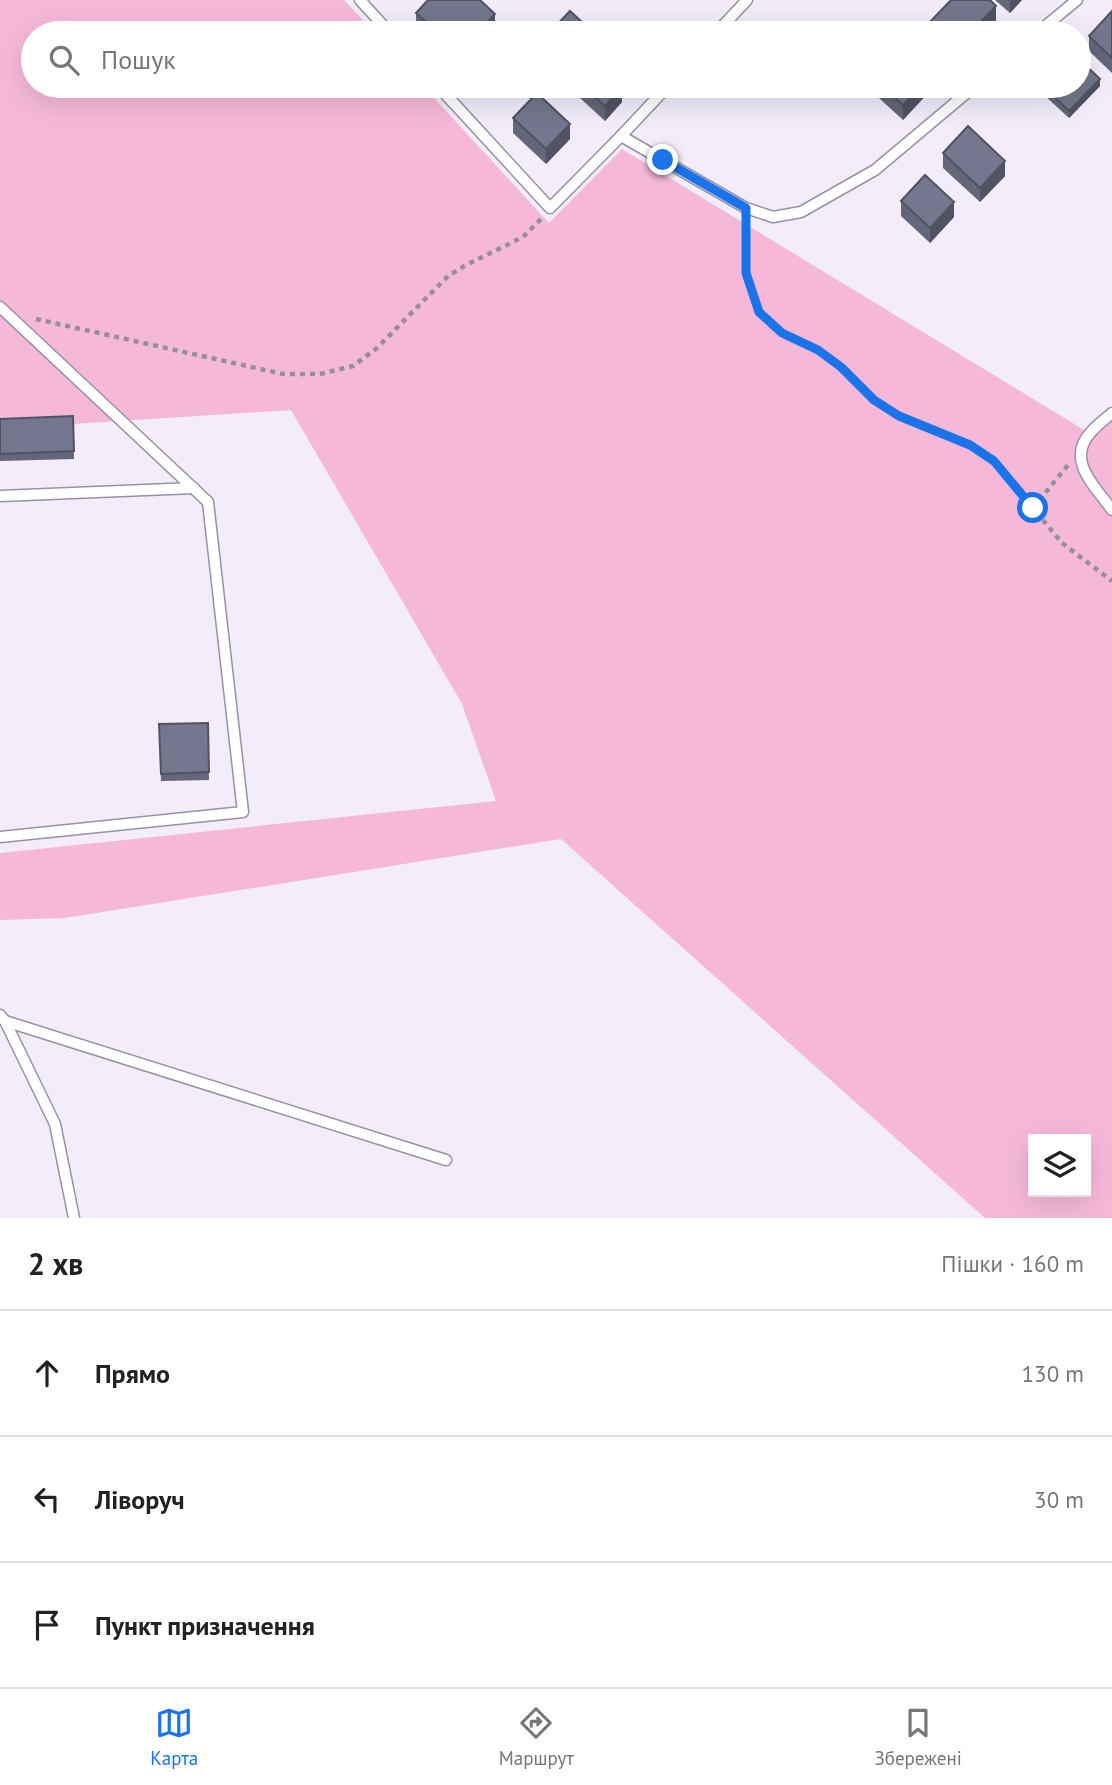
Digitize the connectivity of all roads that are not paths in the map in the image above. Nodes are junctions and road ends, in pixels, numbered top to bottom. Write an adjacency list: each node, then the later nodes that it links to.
1 (360, 0): 4 (lane)
2 (747, 0): 5 (lane)
3 (1077, 0): 6 (lane)
4 (379, 21)
5 (727, 21)
6 (1052, 21)
7 (449, 98): 10 (lane)
8 (656, 98): 10 (lane)
9 (961, 98): 10 (lane)
10 (621, 136)
11 (3, 310): 13 (lane)
12 (1112, 413): 15 (lane)
13 (194, 488): 14 (lane); 16 (lane)
14 (0, 496)
15 (1112, 510)
16 (0, 837)
17 (3, 1018): 18 (lane); 19 (lane)
18 (446, 1160)
19 (74, 1218)

